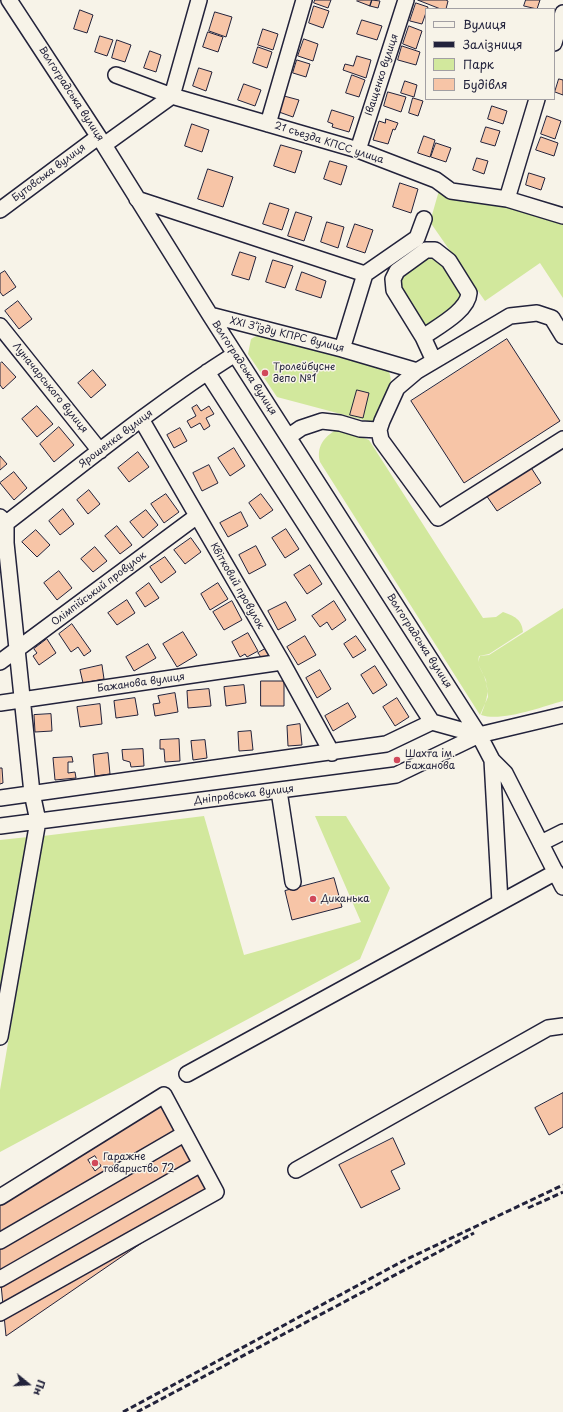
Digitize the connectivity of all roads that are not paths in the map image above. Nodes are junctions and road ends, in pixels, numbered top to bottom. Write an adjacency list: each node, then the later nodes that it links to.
1 (9, 0): 11 (street, Волгоградська вулиця)
2 (199, 0): 8 (street)
3 (304, 0): 10 (street)
4 (406, 0): 12 (street, Іващенко вулиця)
5 (563, 13): 6 (street)
6 (555, 40)
7 (116, 75): 8 (street, 21 съезда КПСС улица)
8 (172, 96): 10 (street, 21 съезда КПСС улица); 11 (street, Бутовська вулиця)
9 (537, 100): 14 (street)
10 (268, 124): 12 (street, 21 съезда КПСС улица)
11 (101, 141): 13 (street, Волгоградська вулиця); 15 (street, Бутовська вулиця)
12 (358, 150): 14 (street, 21 съезда КПСС улица)
13 (137, 199): 18 (street); 19 (street, Волгоградська вулиця)
14 (507, 199): 16 (street, 21 съезда КПСС улица)
15 (0, 210)
16 (563, 216)
17 (424, 219): 18 (street)
18 (366, 274): 23 (street)
19 (210, 315): 23 (street, XXI З’їзду КПРС вулиця); 24 (street, Волгоградська вулиця)
20 (0, 326): 32 (street, Луначарського вулиця)
21 (563, 336): 25 (street)
22 (423, 337): 22 (street); 25 (street)
23 (342, 349): 26 (street, XXI З’їзду КПРС вулиця)
24 (235, 354): 27 (street, Ярошенка вулиця); 30 (street, Волгоградська вулиця)
25 (434, 361): 26 (street)
26 (417, 371): 29 (street)
27 (207, 372): 28 (street, Ярошенка вулиця); 41 (street)
28 (141, 419): 32 (street, Ярошенка вулиця); 33 (street, Квітковий провулок)
29 (379, 430): 30 (street); 31 (street)
30 (288, 437): 42 (street, Волгоградська вулиця)
31 (563, 439)
32 (100, 451): 34 (street, Ярошенка вулиця)
33 (197, 516): 35 (street, Олімпійський провулок); 37 (street, Квітковий провулок)
34 (2, 523): 35 (street)
35 (17, 649): 36 (street, Олімпійський провулок); 38 (street)
36 (0, 662)
37 (282, 662): 38 (street, Бажанова вулиця); 43 (street, Квітковий провулок)
38 (22, 700): 39 (street, Бажанова вулиця); 46 (street)
39 (0, 703)
40 (563, 715): 42 (street, Дніпровська вулиця)
41 (432, 722): 42 (street, Дніпровська вулиця); 43 (street)
42 (479, 735): 44 (street, Волгоградська вулиця); 45 (street, Дніпровська вулиця)
43 (332, 753): 46 (street)
44 (492, 760): 51 (street); 55 (street)
45 (279, 790): 48 (street, Дніпровська вулиця); 53 (street)
46 (32, 793): 47 (street); 48 (street)
47 (0, 798)
48 (38, 821): 49 (street, Дніпровська вулиця); 57 (street)
49 (0, 826)
50 (563, 832): 51 (street)
51 (541, 843): 52 (street)
52 (556, 872): 54 (street); 55 (street)
53 (293, 882)
54 (563, 887)
55 (500, 902): 58 (street)
56 (563, 1026): 61 (street)
57 (0, 1037)
58 (187, 1074)
59 (184, 1134): 60 (street); 62 (street); 63 (street)
60 (201, 1164): 64 (street); 65 (street)
61 (296, 1170)
62 (0, 1197)
63 (0, 1241)
64 (0, 1279)
65 (0, 1313)

